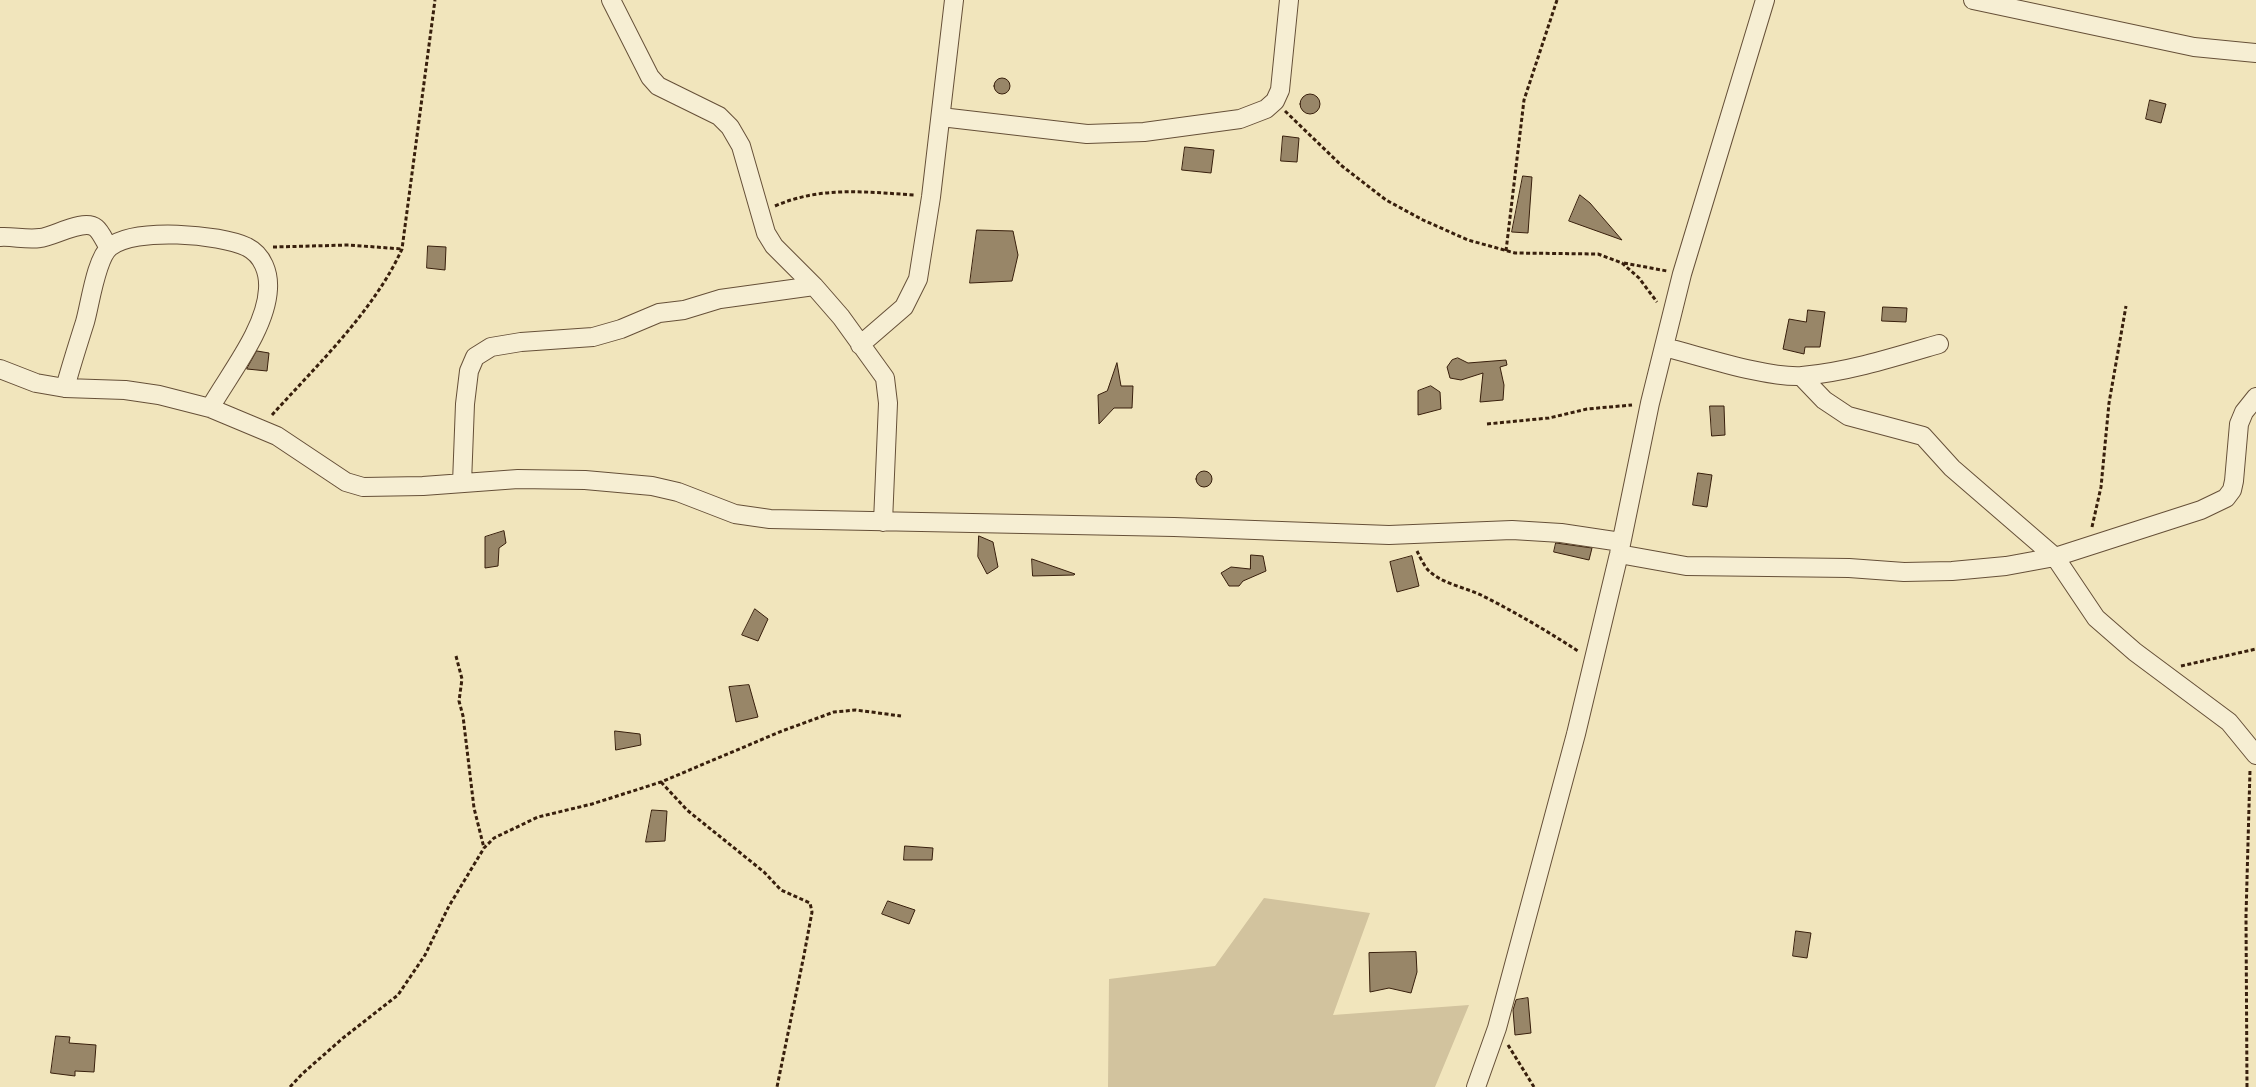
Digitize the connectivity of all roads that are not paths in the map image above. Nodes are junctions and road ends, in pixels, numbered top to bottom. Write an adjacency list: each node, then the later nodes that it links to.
1 (611, 0): 10 (street)
2 (954, 0): 7 (street)
3 (1290, 0): 7 (street)
4 (1765, 0): 13 (street)
5 (1973, 0): 6 (street)
6 (2256, 53)
7 (941, 117): 12 (street)
8 (0, 237): 9 (street)
9 (108, 248): 16 (street); 18 (street)
10 (814, 286): 12 (street); 19 (street)
11 (1940, 344): 15 (street)
12 (860, 345): 20 (street)
13 (1664, 347): 15 (street); 21 (street)
14 (0, 369): 16 (street)
15 (1801, 376): 22 (street)
16 (65, 388): 18 (street)
17 (2256, 397): 22 (street)
18 (210, 408): 19 (street)
19 (462, 483): 20 (street)
20 (883, 522): 21 (street)
21 (1620, 548): 22 (street); 24 (street)
22 (2054, 557): 23 (street)
23 (2254, 752)
24 (1476, 1087)

